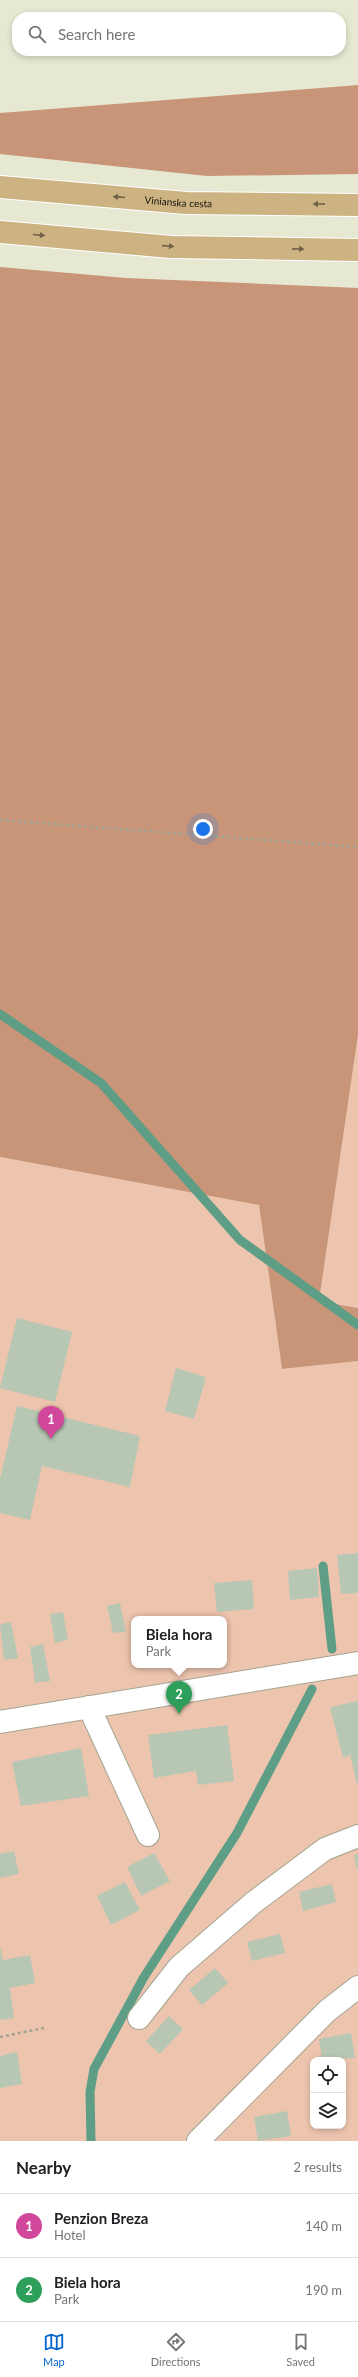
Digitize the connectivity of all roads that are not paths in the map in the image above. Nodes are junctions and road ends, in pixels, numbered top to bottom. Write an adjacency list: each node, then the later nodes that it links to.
1 (0, 187): 2 (main road, Vinianska cesta, one-way to 1)
2 (358, 205)
3 (0, 232): 4 (main road, one-way to 4)
4 (358, 250)
5 (358, 1663): 6 (lane)
6 (89, 1707): 7 (lane); 8 (lane)
7 (0, 1722)
8 (148, 1835)
9 (358, 1836): 11 (lane)
10 (358, 1988): 12 (lane)
11 (139, 2018)
12 (198, 2141)

